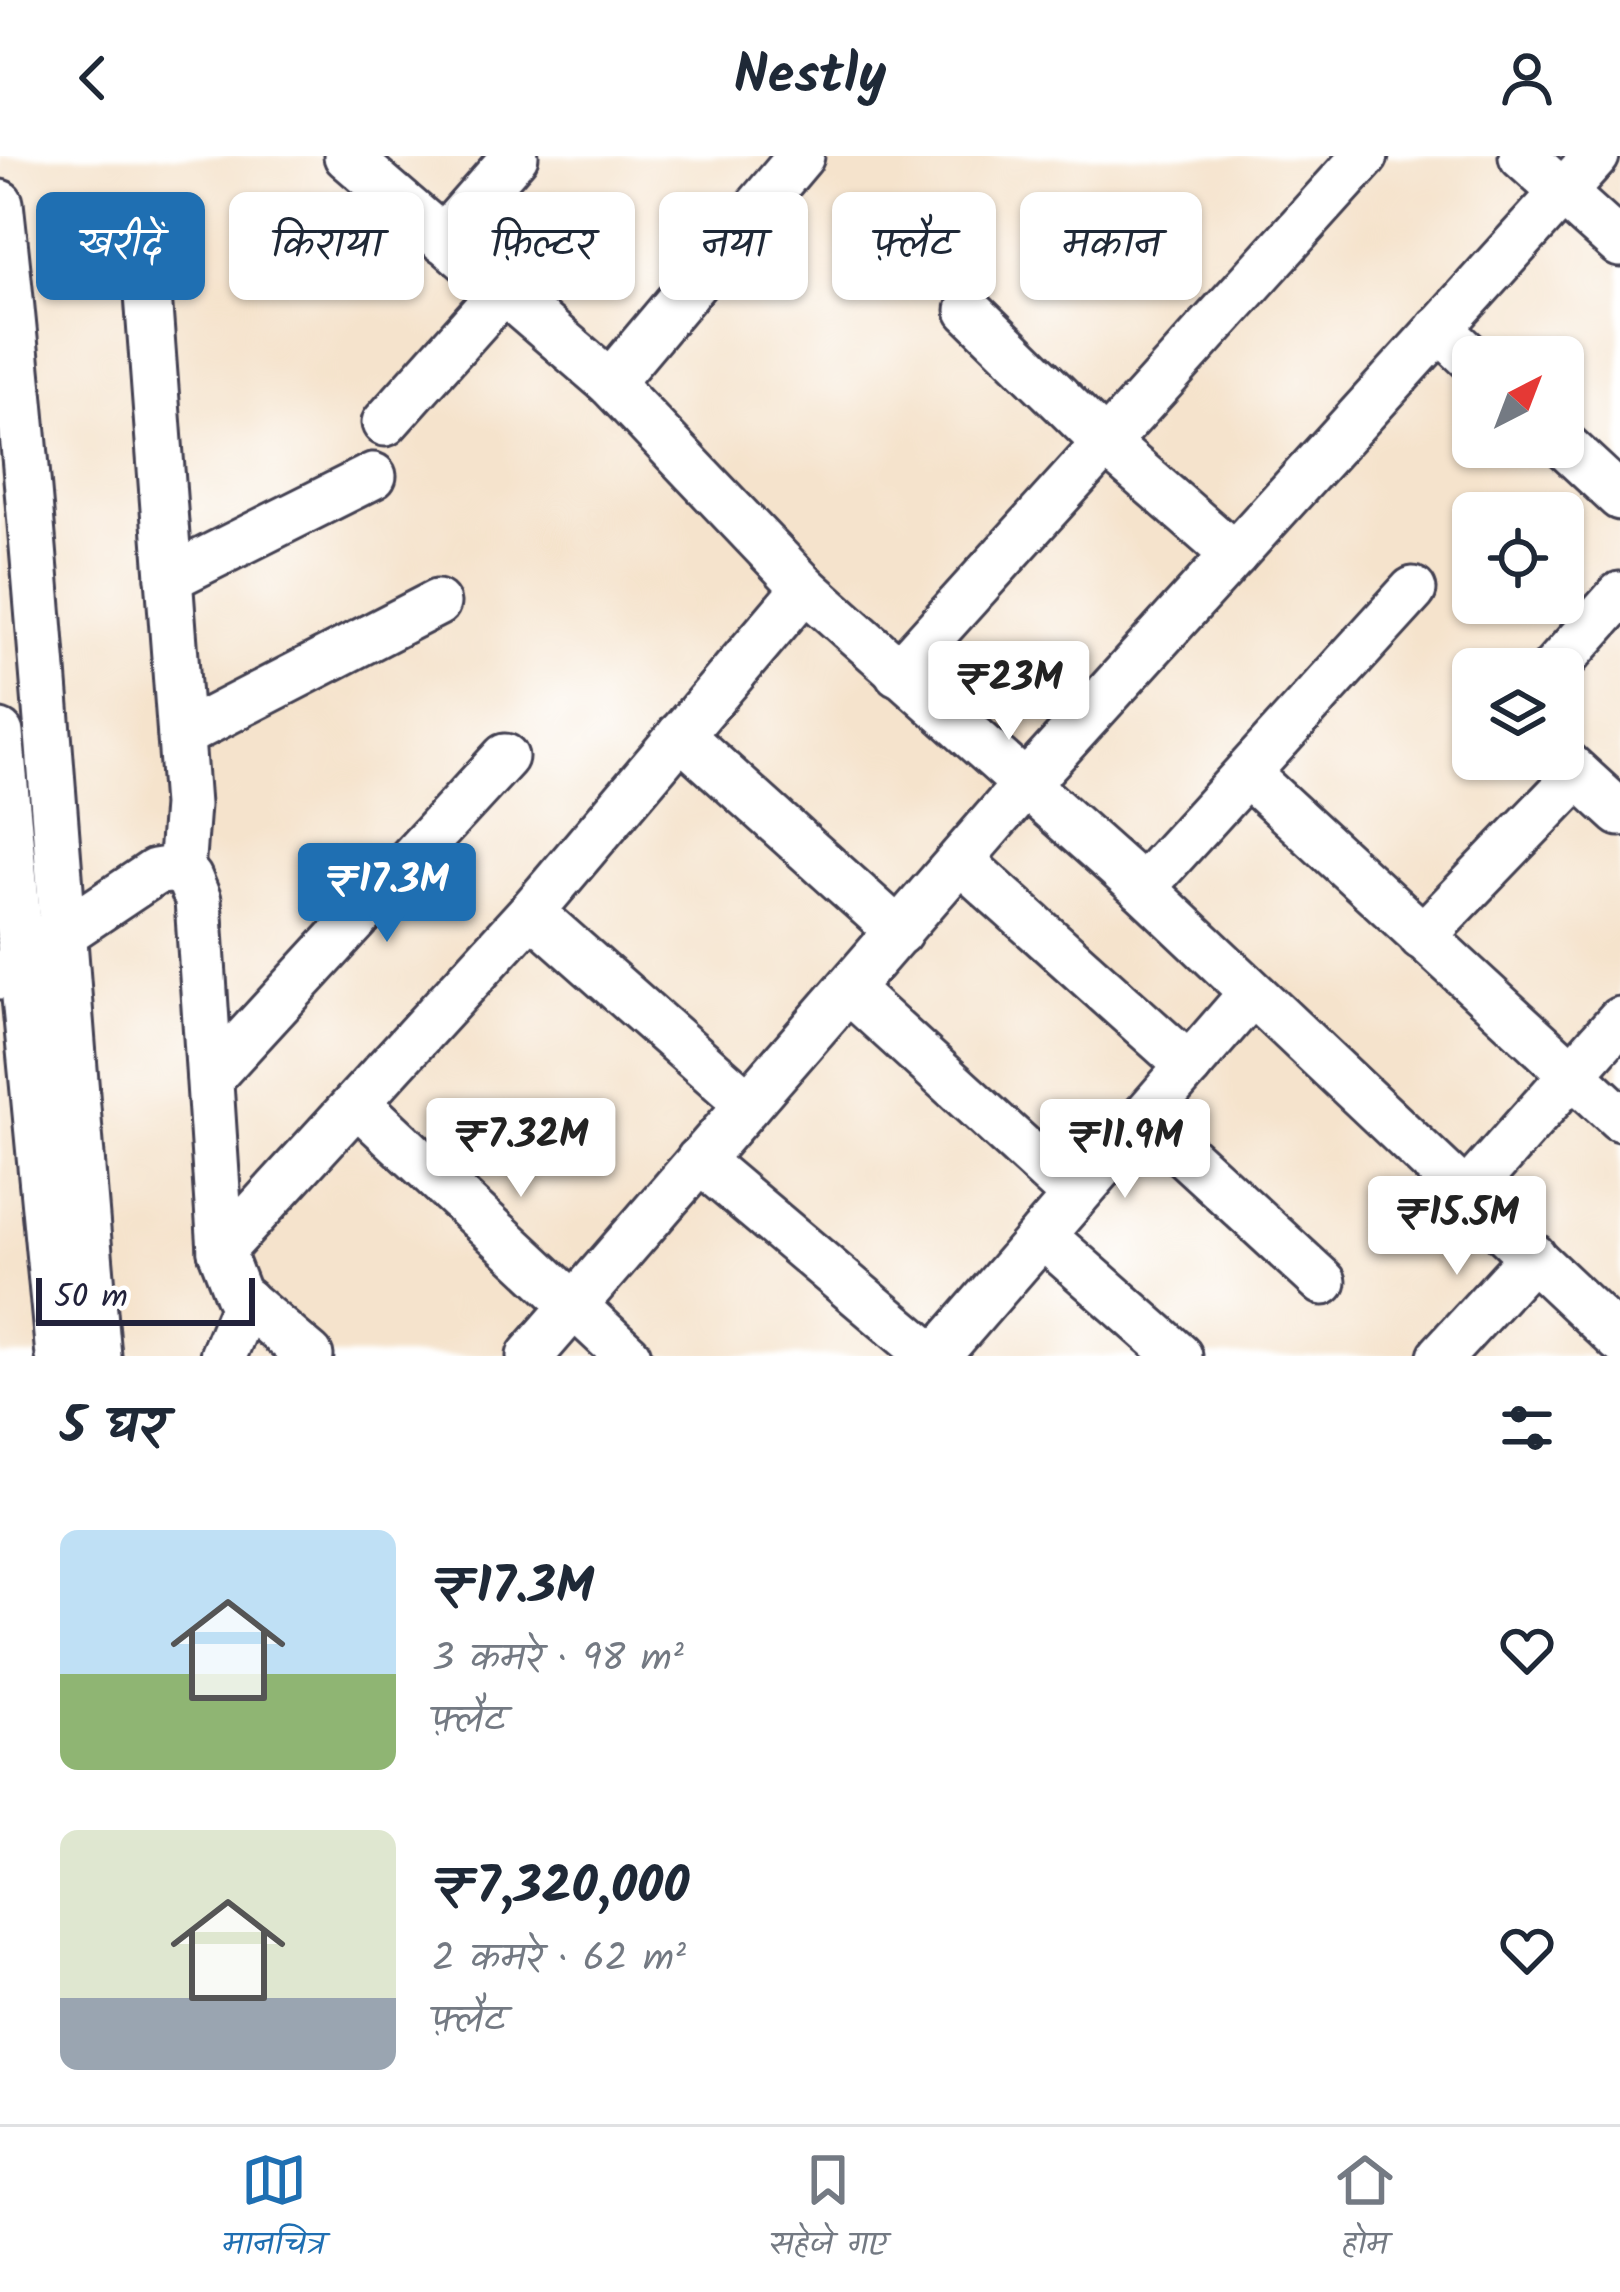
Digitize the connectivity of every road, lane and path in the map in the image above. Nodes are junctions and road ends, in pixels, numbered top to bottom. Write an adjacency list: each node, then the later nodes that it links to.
1 (347, 156): 9 (street)
2 (514, 156): 9 (street)
3 (802, 156): 18 (street)
4 (1364, 156): 20 (street)
5 (1522, 156): 7 (street)
6 (1596, 156): 7 (street)
7 (1562, 193): 11 (street); 16 (street)
8 (0, 202): 46 (street)
9 (442, 239): 10 (street)
10 (448, 244)
11 (1620, 244)
12 (148, 300): 25 (street)
13 (495, 300): 19 (street)
14 (513, 300): 18 (street)
15 (969, 310): 20 (street)
16 (1439, 328): 17 (street); 24 (street)
17 (1452, 340)
18 (610, 383): 26 (street)
19 (385, 423)
20 (1103, 441): 24 (street); 31 (street)
21 (1584, 464): 23 (street)
22 (373, 476): 25 (street)
23 (1620, 497)
24 (1234, 555): 39 (street)
25 (169, 578): 33 (street)
26 (805, 589): 31 (street); 34 (street)
27 (1413, 590): 36 (street)
28 (1620, 595): 30 (street)
29 (437, 603): 33 (street)
30 (1573, 648)
31 (898, 673): 39 (street)
32 (0, 733): 48 (street)
33 (181, 735): 42 (street)
34 (680, 735): 44 (street); 45 (street)
35 (505, 757): 54 (street)
36 (1249, 776): 43 (street); 47 (street)
37 (1559, 780): 47 (street)
38 (1584, 780): 40 (street)
39 (1024, 786): 41 (street); 43 (street)
40 (1620, 813)
41 (962, 862): 45 (street); 52 (street)
42 (181, 871): 46 (street); 54 (street)
43 (1142, 888): 50 (street)
44 (531, 912): 55 (street); 56 (street)
45 (899, 932): 49 (street)
46 (59, 934): 48 (street); 70 (street)
47 (1422, 937): 53 (street)
48 (11, 970): 69 (street)
49 (849, 990): 56 (street); 61 (street)
50 (1252, 993): 52 (street); 60 (street)
51 (1620, 1020): 53 (street)
52 (1189, 1066): 57 (street)
53 (1570, 1074): 58 (street); 60 (street)
54 (210, 1078): 63 (street)
55 (357, 1103): 63 (street); 67 (street)
56 (748, 1105): 59 (street)
57 (1144, 1117): 61 (street); 65 (street)
58 (1620, 1118)
59 (699, 1160): 67 (street); 75 (street)
60 (1466, 1195): 64 (street)
61 (1075, 1196): 62 (street)
62 (1042, 1235): 75 (street); 76 (street)
63 (221, 1251): 66 (street)
64 (1533, 1256): 68 (street); 77 (street)
65 (1323, 1282)
66 (246, 1301): 71 (street); 72 (street)
67 (572, 1303): 73 (street); 74 (street)
68 (1620, 1340)
69 (58, 1356)
70 (98, 1356)
71 (223, 1356)
72 (310, 1356)
73 (530, 1356)
74 (628, 1356)
75 (934, 1356)
76 (1179, 1356)
77 (1441, 1356)

